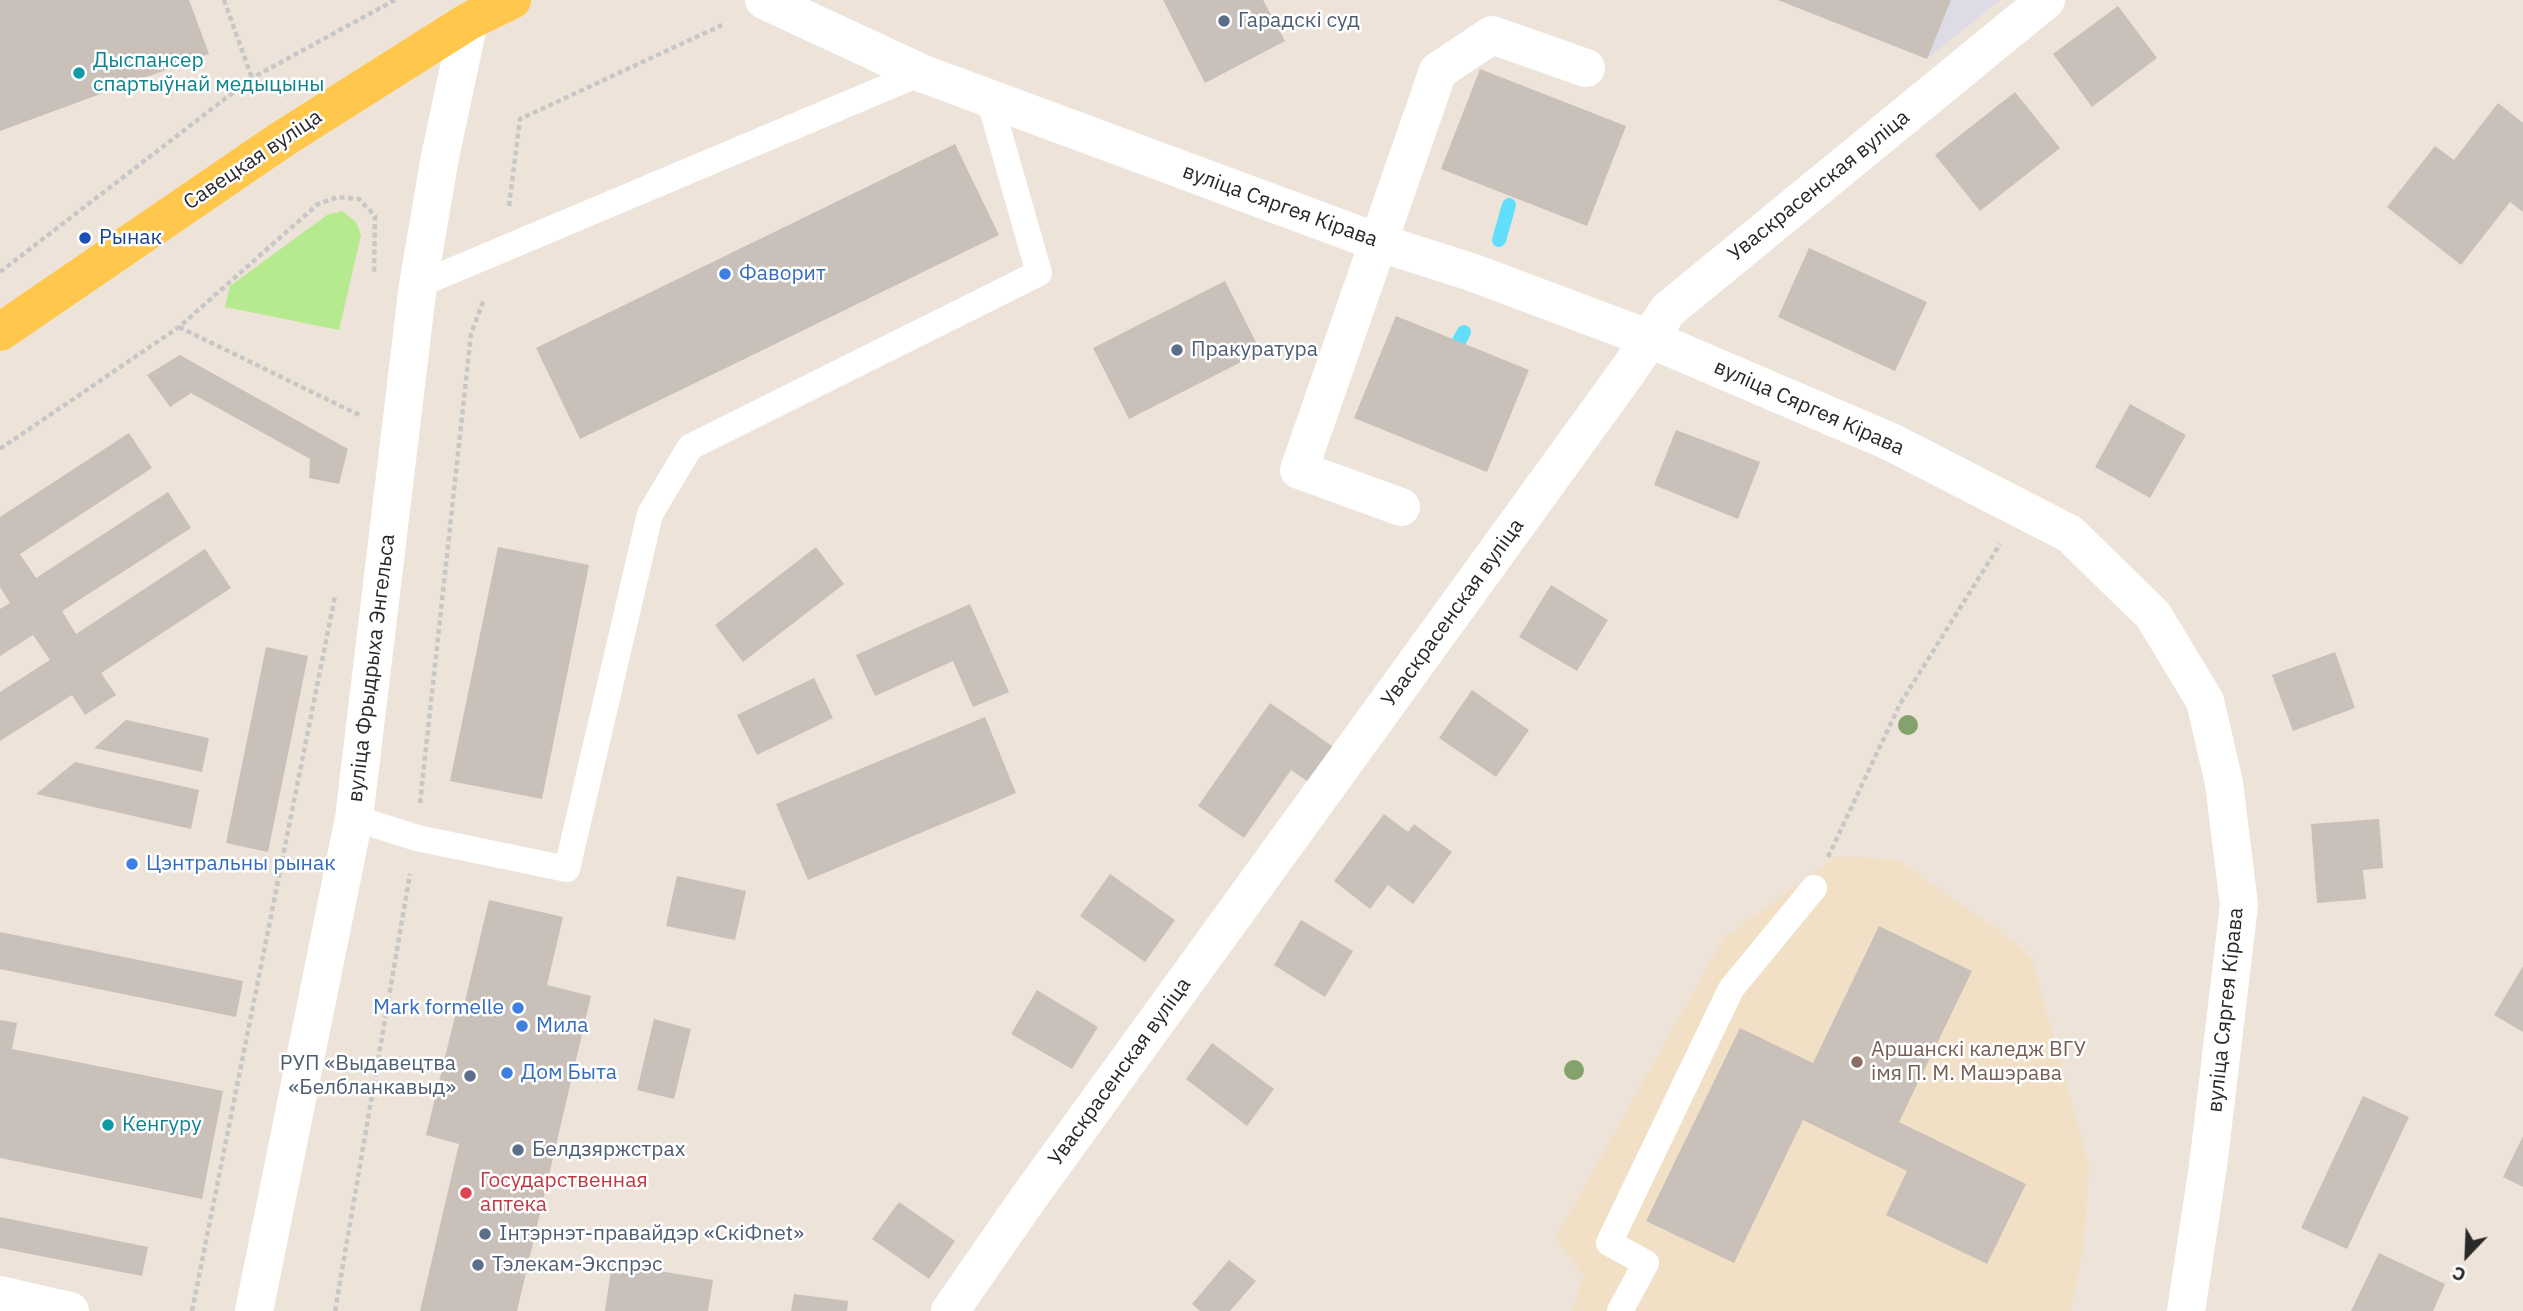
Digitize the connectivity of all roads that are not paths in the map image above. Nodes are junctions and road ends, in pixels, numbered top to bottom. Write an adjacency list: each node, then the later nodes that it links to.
1 (512, 0): 4 (main road, Савецкая вуліца)
2 (764, 0): 6 (street, вуліца Сяргея Кірава)
3 (2046, 0): 11 (street, Уваскрасенская вуліца)
4 (469, 21): 9 (street, вуліца Фрыдрыха Энгельса); 10 (main road, Савецкая вуліца)
5 (1586, 68): 8 (street)
6 (921, 74): 7 (street, вуліца Сяргея Кірава); 9 (lane)
7 (989, 98): 8 (street, вуліца Сяргея Кірава); 13 (lane)
8 (1380, 243): 11 (street, вуліца Сяргея Кірава); 12 (street)
9 (418, 285): 13 (street, вуліца Фрыдрыха Энгельса)
10 (0, 332)
11 (1650, 339): 18 (street, Уваскрасенская вуліца); 20 (street, вуліца Сяргея Кірава)
12 (1401, 506)
13 (354, 818): 17 (street, вуліца Фрыдрыха Энгельса)
14 (1814, 888): 19 (lane)
15 (0, 1295): 16 (street)
16 (70, 1311)
17 (254, 1311)
18 (950, 1311)
19 (1620, 1311)
20 (2186, 1311)

